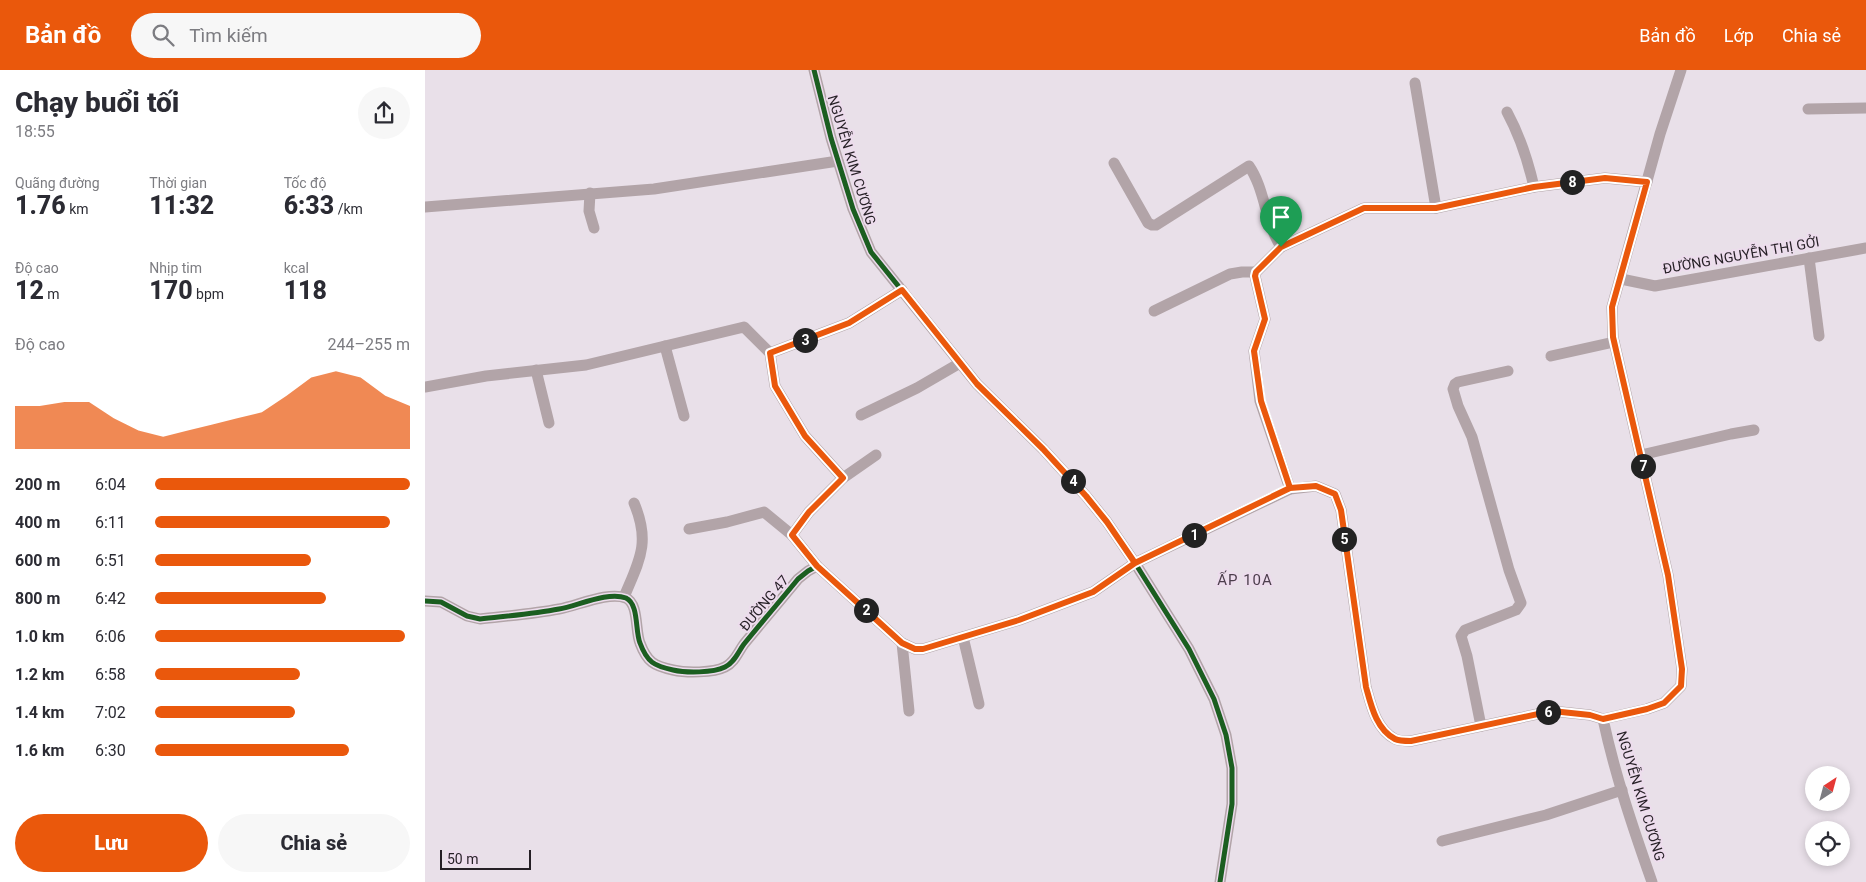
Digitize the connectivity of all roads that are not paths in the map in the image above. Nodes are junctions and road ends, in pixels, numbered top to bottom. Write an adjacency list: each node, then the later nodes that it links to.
1 (814, 70): 7 (street, NGUYỄN KIM CƯƠNG)
2 (1681, 70): 9 (street, NGUYỄN KIM CƯƠNG)
3 (1415, 83): 13 (street)
4 (1866, 108): 5 (street)
5 (1808, 109)
6 (1507, 112): 10 (street)
7 (838, 161): 11 (street); 20 (street, NGUYỄN KIM CƯƠNG)
8 (1114, 163): 15 (street)
9 (1647, 182): 10 (street); 19 (street, NGUYỄN KIM CƯƠNG)
10 (1534, 187): 13 (street)
11 (590, 193): 12 (street); 14 (street)
12 (425, 207)
13 (1436, 208): 15 (street)
14 (594, 228)
15 (1281, 247): 18 (street)
16 (1866, 248): 17 (street, ĐƯỜNG NGUYỄN THỊ GỞI)
17 (1809, 258): 19 (street, ĐƯỜNG NGUYỄN THỊ GỞI); 22 (street)
18 (1256, 272): 21 (street); 38 (street)
19 (1621, 279): 23 (street, NGUYỄN KIM CƯƠNG)
20 (902, 290): 25 (street); 27 (street, NGUYỄN KIM CƯƠNG)
21 (1154, 311)
22 (1819, 336)
23 (1614, 342): 26 (street); 36 (street, NGUYỄN KIM CƯƠNG)
24 (665, 346): 25 (street); 28 (street); 31 (street)
25 (770, 353): 37 (street)
26 (1551, 356)
27 (960, 363): 32 (street); 42 (street, NGUYỄN KIM CƯƠNG)
28 (536, 370): 30 (street); 33 (street)
29 (1508, 371): 51 (street)
30 (425, 387)
31 (684, 416)
32 (861, 416)
33 (549, 422)
34 (1754, 430): 36 (street)
35 (876, 455): 37 (street)
36 (1641, 455): 50 (street, NGUYỄN KIM CƯƠNG)
37 (843, 478): 41 (street)
38 (1290, 488): 42 (street); 51 (street)
39 (635, 503): 44 (street)
40 (689, 529): 41 (street)
41 (792, 535): 43 (street)
42 (1135, 563): 46 (street); 54 (street, NGUYỄN KIM CƯƠNG)
43 (817, 566): 44 (street, ĐƯỜNG 47); 47 (street)
44 (623, 597): 45 (street)
45 (425, 601)
46 (963, 637): 47 (street); 48 (street)
47 (902, 643): 49 (street)
48 (979, 704)
49 (909, 711)
50 (1603, 719): 51 (street); 52 (street, NGUYỄN KIM CƯƠNG)
51 (1481, 726)
52 (1621, 790): 53 (street); 55 (street, NGUYỄN KIM CƯƠNG)
53 (1442, 841)
54 (1220, 882)
55 (1652, 882)

